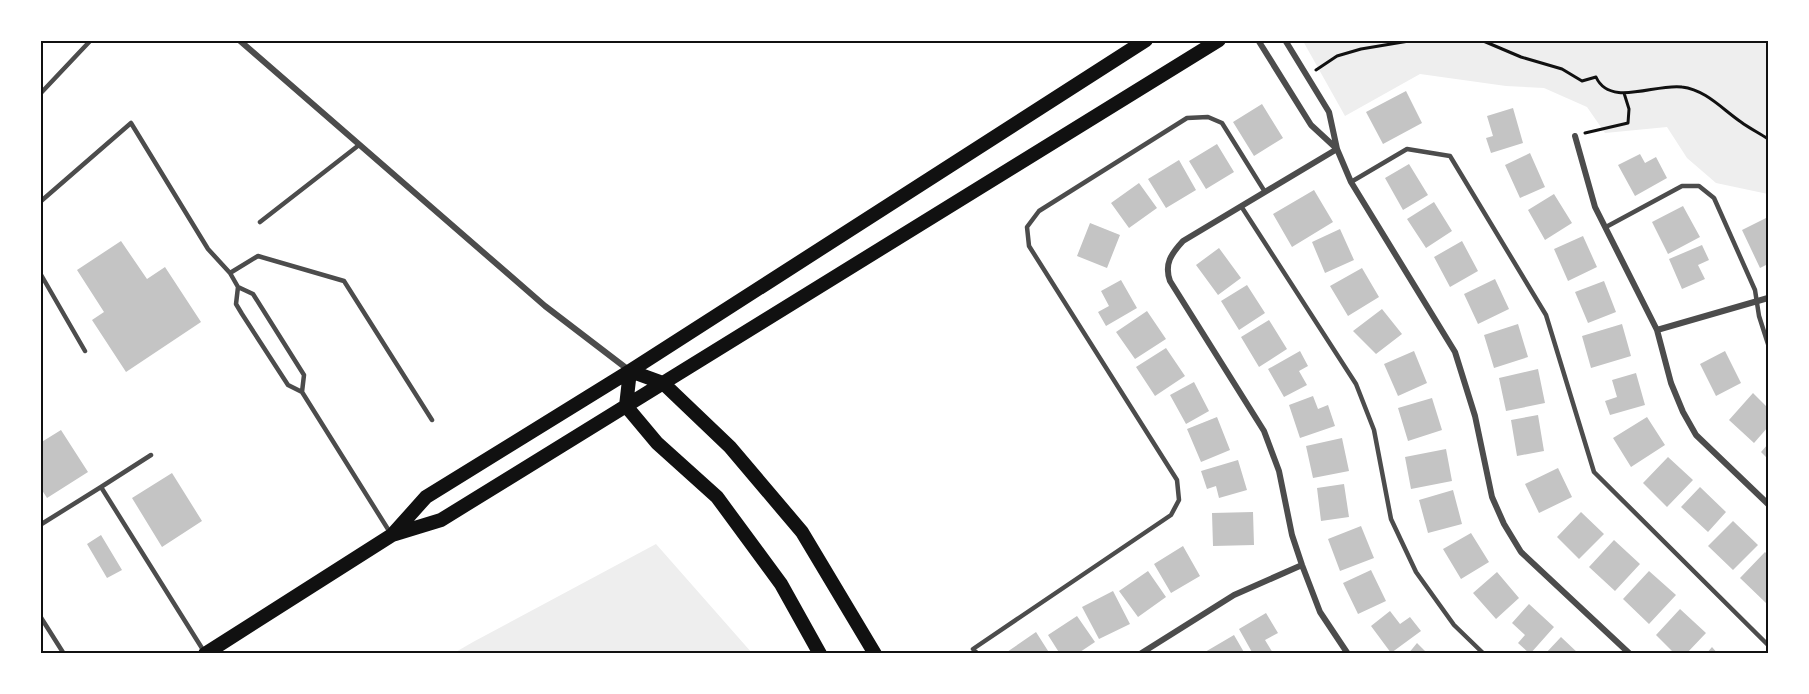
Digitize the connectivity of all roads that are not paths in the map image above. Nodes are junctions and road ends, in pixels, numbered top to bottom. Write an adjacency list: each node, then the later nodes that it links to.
1 (91, 40): 7 (lane)
2 (239, 40): 9 (street)
3 (1146, 40): 25 (main road)
4 (1219, 40): 26 (main road)
5 (1258, 40): 10 (street)
6 (1285, 40): 10 (street)
7 (40, 94)
8 (1575, 136): 16 (street)
9 (359, 144): 15 (lane); 25 (street)
10 (1337, 149): 11 (street); 12 (street)
11 (1351, 182): 37 (lane); 46 (street)
12 (1265, 192): 14 (street); 42 (lane)
13 (40, 202): 18 (lane)
14 (1241, 206): 35 (street); 45 (lane)
15 (260, 222)
16 (1606, 227): 21 (lane); 22 (street)
17 (40, 273): 24 (lane)
18 (230, 273): 19 (lane); 29 (lane)
19 (238, 287): 27 (lane); 27 (lane)
20 (1768, 298): 21 (street)
21 (1757, 302): 22 (street); 23 (lane)
22 (1658, 330): 32 (street)
23 (1768, 344)
24 (85, 351)
25 (630, 371): 26 (main road); 28 (main road); 34 (main road)
26 (663, 383): 28 (main road); 41 (main road)
27 (302, 392): 34 (lane)
28 (626, 406): 34 (main road); 40 (main road)
29 (432, 420)
30 (151, 455): 31 (lane)
31 (101, 487): 33 (lane); 38 (lane)
32 (1768, 504)
33 (40, 525)
34 (392, 535): 38 (main road)
35 (1302, 565): 43 (street); 44 (street)
36 (40, 616): 39 (lane)
37 (1768, 645)
38 (206, 653)
39 (64, 654)
40 (820, 654)
41 (875, 654)
42 (978, 654)
43 (1140, 654)
44 (1348, 654)
45 (1484, 654)
46 (1630, 654)

